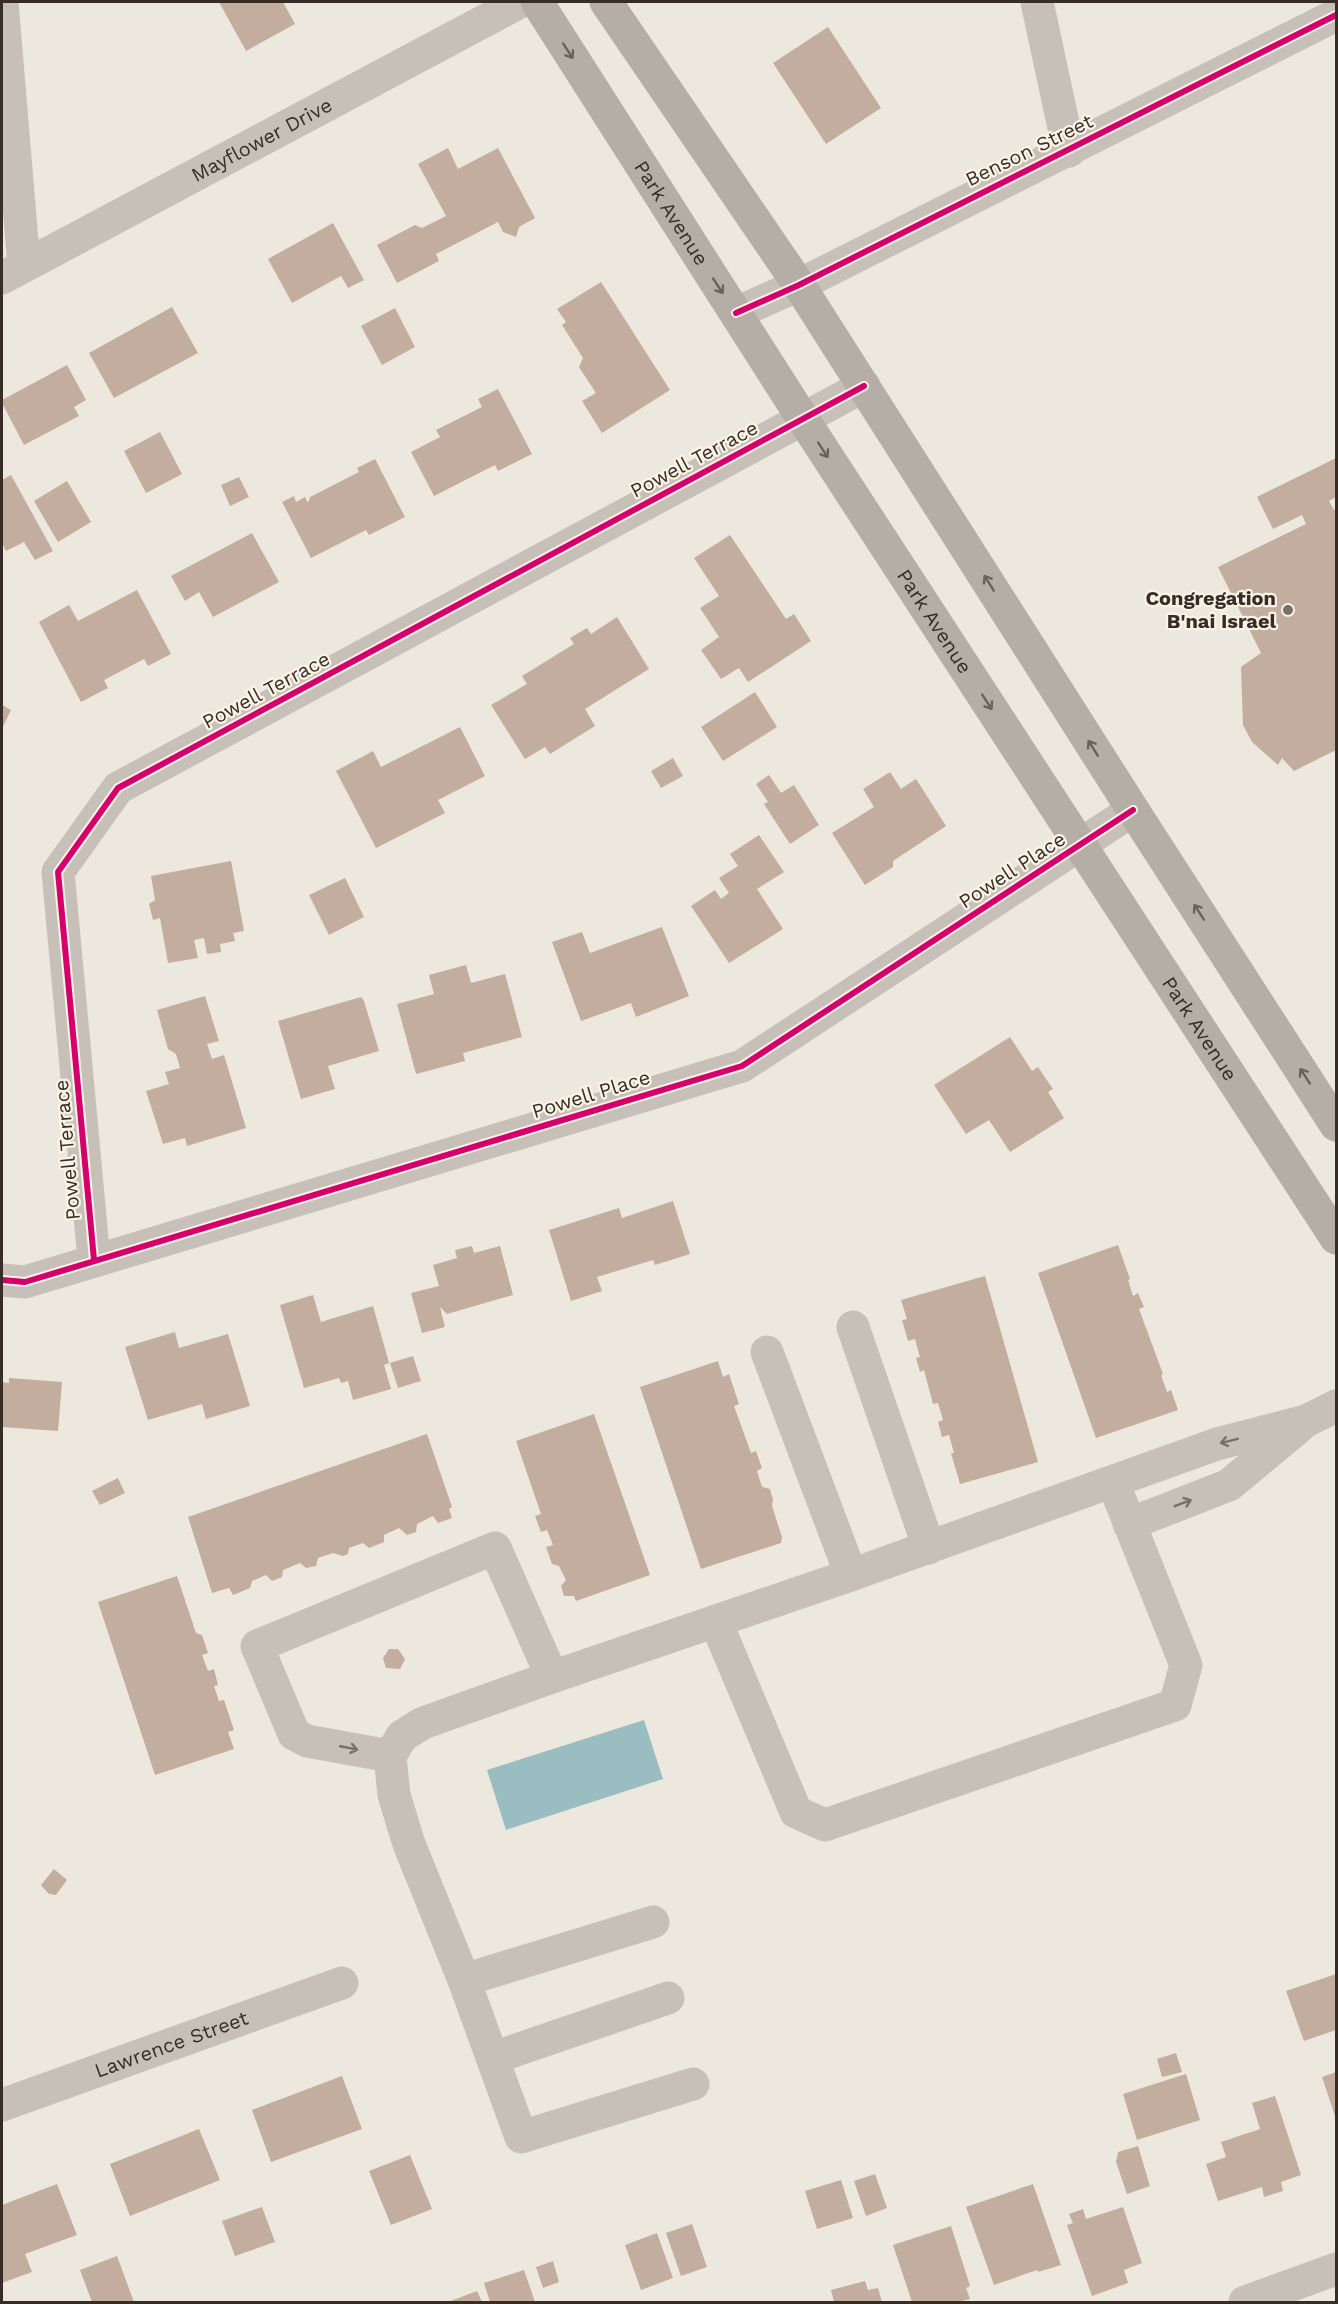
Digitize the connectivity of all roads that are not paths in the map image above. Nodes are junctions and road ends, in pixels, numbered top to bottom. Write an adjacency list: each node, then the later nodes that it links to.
1 (3, 2): 8 (street)
2 (520, 2): 8 (street, Mayflower Drive)
3 (537, 2): 10 (main road, Park Avenue, one-way to 10)
4 (606, 2): 9 (main road)
5 (1037, 2): 7 (street)
6 (1336, 15): 7 (street, Benson Street)
7 (1069, 150): 9 (street, Benson Street)
8 (13, 272)
9 (800, 285): 10 (street, Benson Street); 11 (main road)
10 (736, 313): 12 (main road, Park Avenue)
11 (864, 386): 12 (street, Powell Terrace); 13 (main road, one-way to 11)
12 (803, 419): 14 (main road, Park Avenue, one-way to 14); 17 (street, Powell Terrace)
13 (1133, 810): 14 (street, Powell Place); 15 (main road, one-way to 13)
14 (1080, 845): 16 (main road, Park Avenue); 17 (street, Powell Place)
15 (1336, 1125)
16 (1334, 1228)
17 (93, 1260): 18 (street, Powell Place)
18 (2, 1280)
19 (853, 1327): 25 (street)
20 (767, 1352): 26 (street)
21 (1336, 1406): 22 (street)
22 (1306, 1421): 23 (street, one-way to 23); 24 (street, one-way to 22)
23 (1113, 1482): 24 (street); 25 (street)
24 (1129, 1524): 27 (street)
25 (929, 1548): 26 (street)
26 (851, 1575): 27 (street)
27 (716, 1622): 28 (street)
28 (552, 1677): 29 (street); 29 (street, one-way to 29)
29 (390, 1756): 31 (street)
30 (653, 1922): 31 (street)
31 (464, 1980): 34 (street)
32 (342, 1983): 36 (street, Lawrence Street)
33 (668, 1998): 34 (street)
34 (493, 2058): 35 (street)
35 (693, 2084)
36 (2, 2105)
37 (1336, 2269): 38 (street)
38 (1245, 2302)

